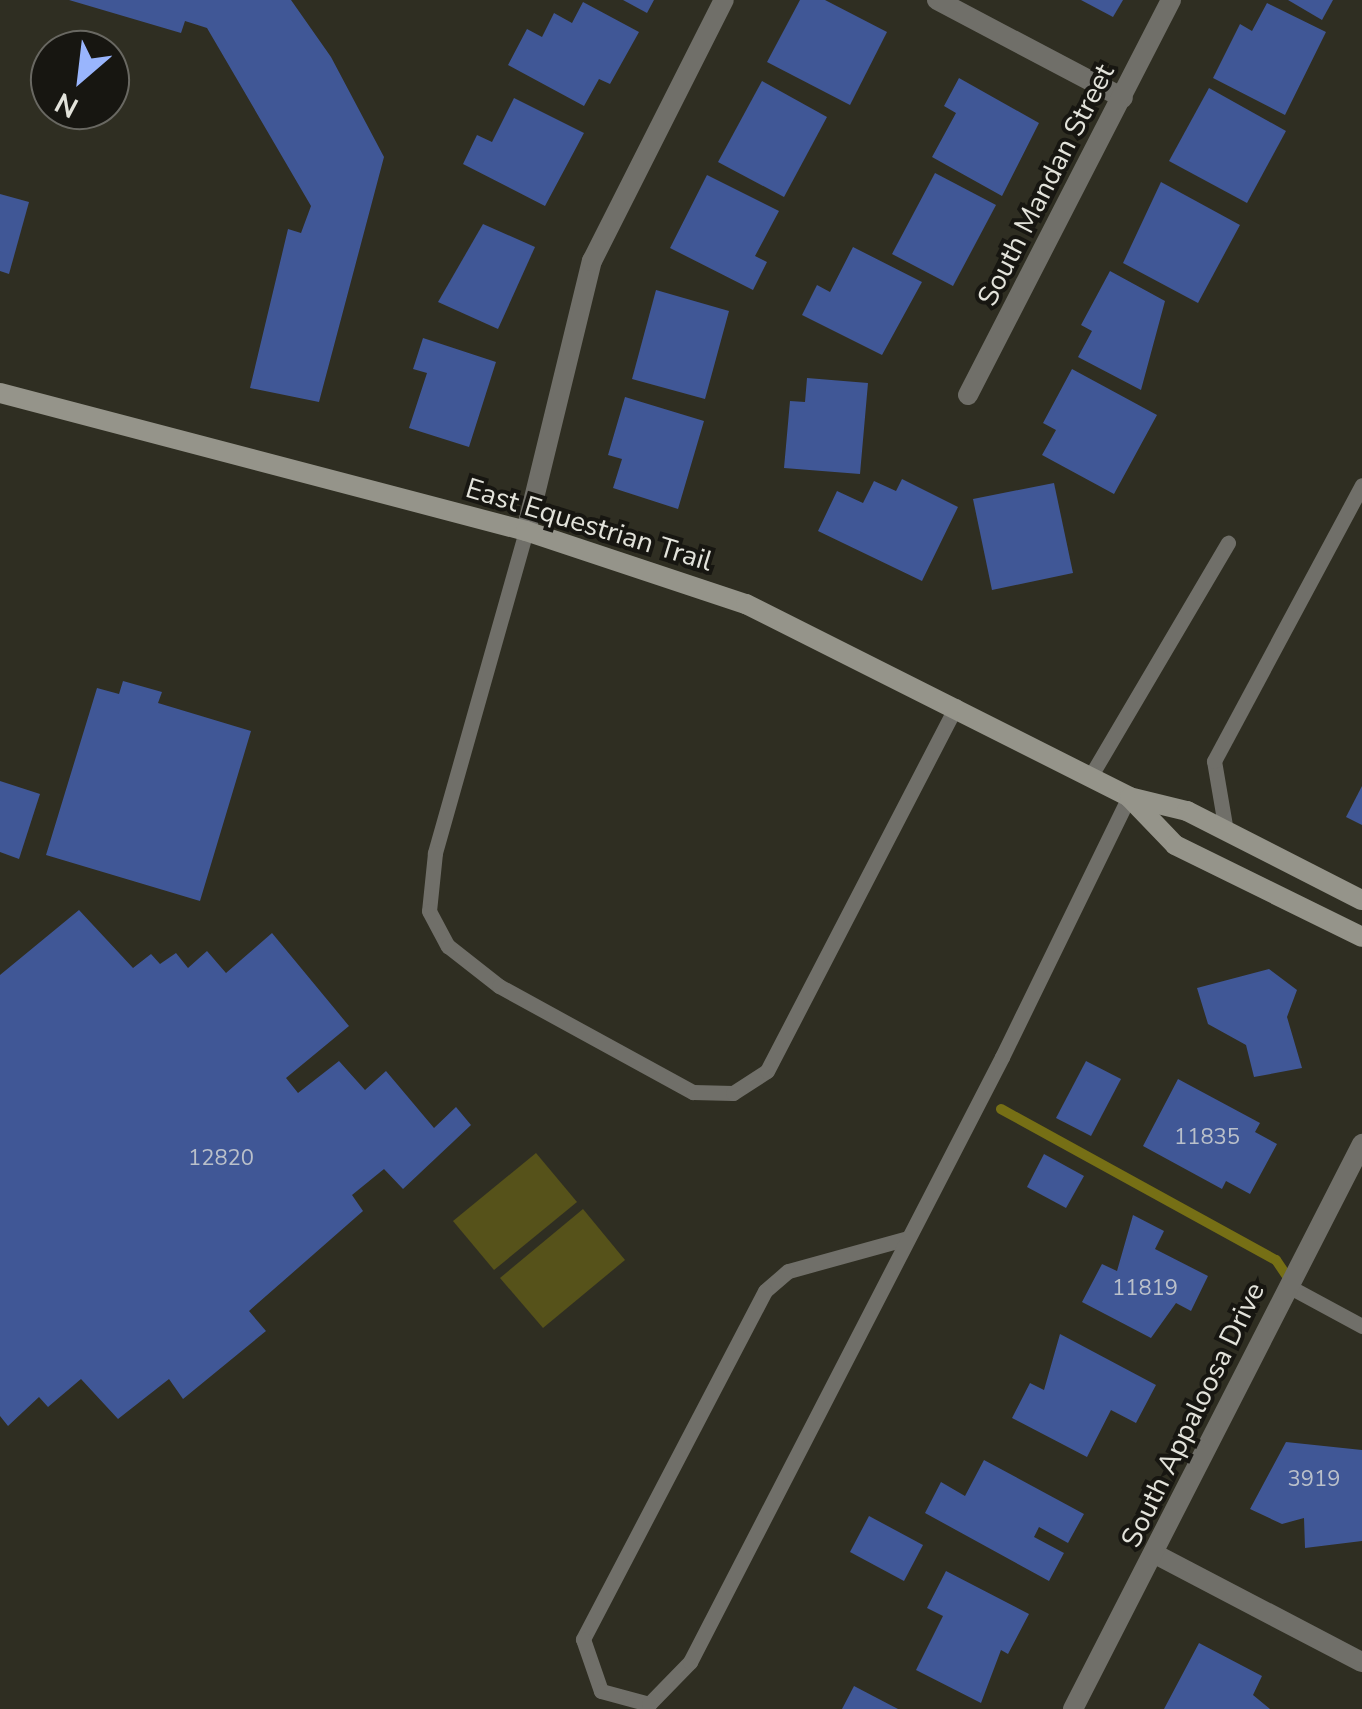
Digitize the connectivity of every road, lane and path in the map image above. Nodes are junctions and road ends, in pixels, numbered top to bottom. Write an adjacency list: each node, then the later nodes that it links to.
1 (724, 0): 9 (street)
2 (937, 0): 4 (street)
3 (1170, 0): 4 (street, South Mandan Street)
4 (1122, 98): 6 (street, South Mandan Street)
5 (0, 393): 9 (street, East Equestrian Trail)
6 (968, 395)
7 (1362, 485): 8 (lane)
8 (1355, 516): 14 (lane)
9 (526, 531): 11 (street, East Equestrian Trail); 11 (lane)
10 (1228, 544): 12 (lane)
11 (956, 706): 12 (street, East Equestrian Trail)
12 (1090, 777): 13 (street, East Equestrian Trail)
13 (1129, 797): 14 (street, East Equestrian Trail); 16 (street, East Equestrian Trail); 18 (lane)
14 (1226, 831): 15 (street, East Equestrian Trail)
15 (1362, 900)
16 (1362, 937)
17 (1362, 1144): 19 (street, South Appaloosa Drive)
18 (908, 1238): 18 (lane)
19 (1288, 1286): 20 (lane); 21 (street, South Appaloosa Drive)
20 (1362, 1326)
21 (1155, 1554): 22 (street); 23 (street, South Appaloosa Drive)
22 (1362, 1662)
23 (1073, 1709)

